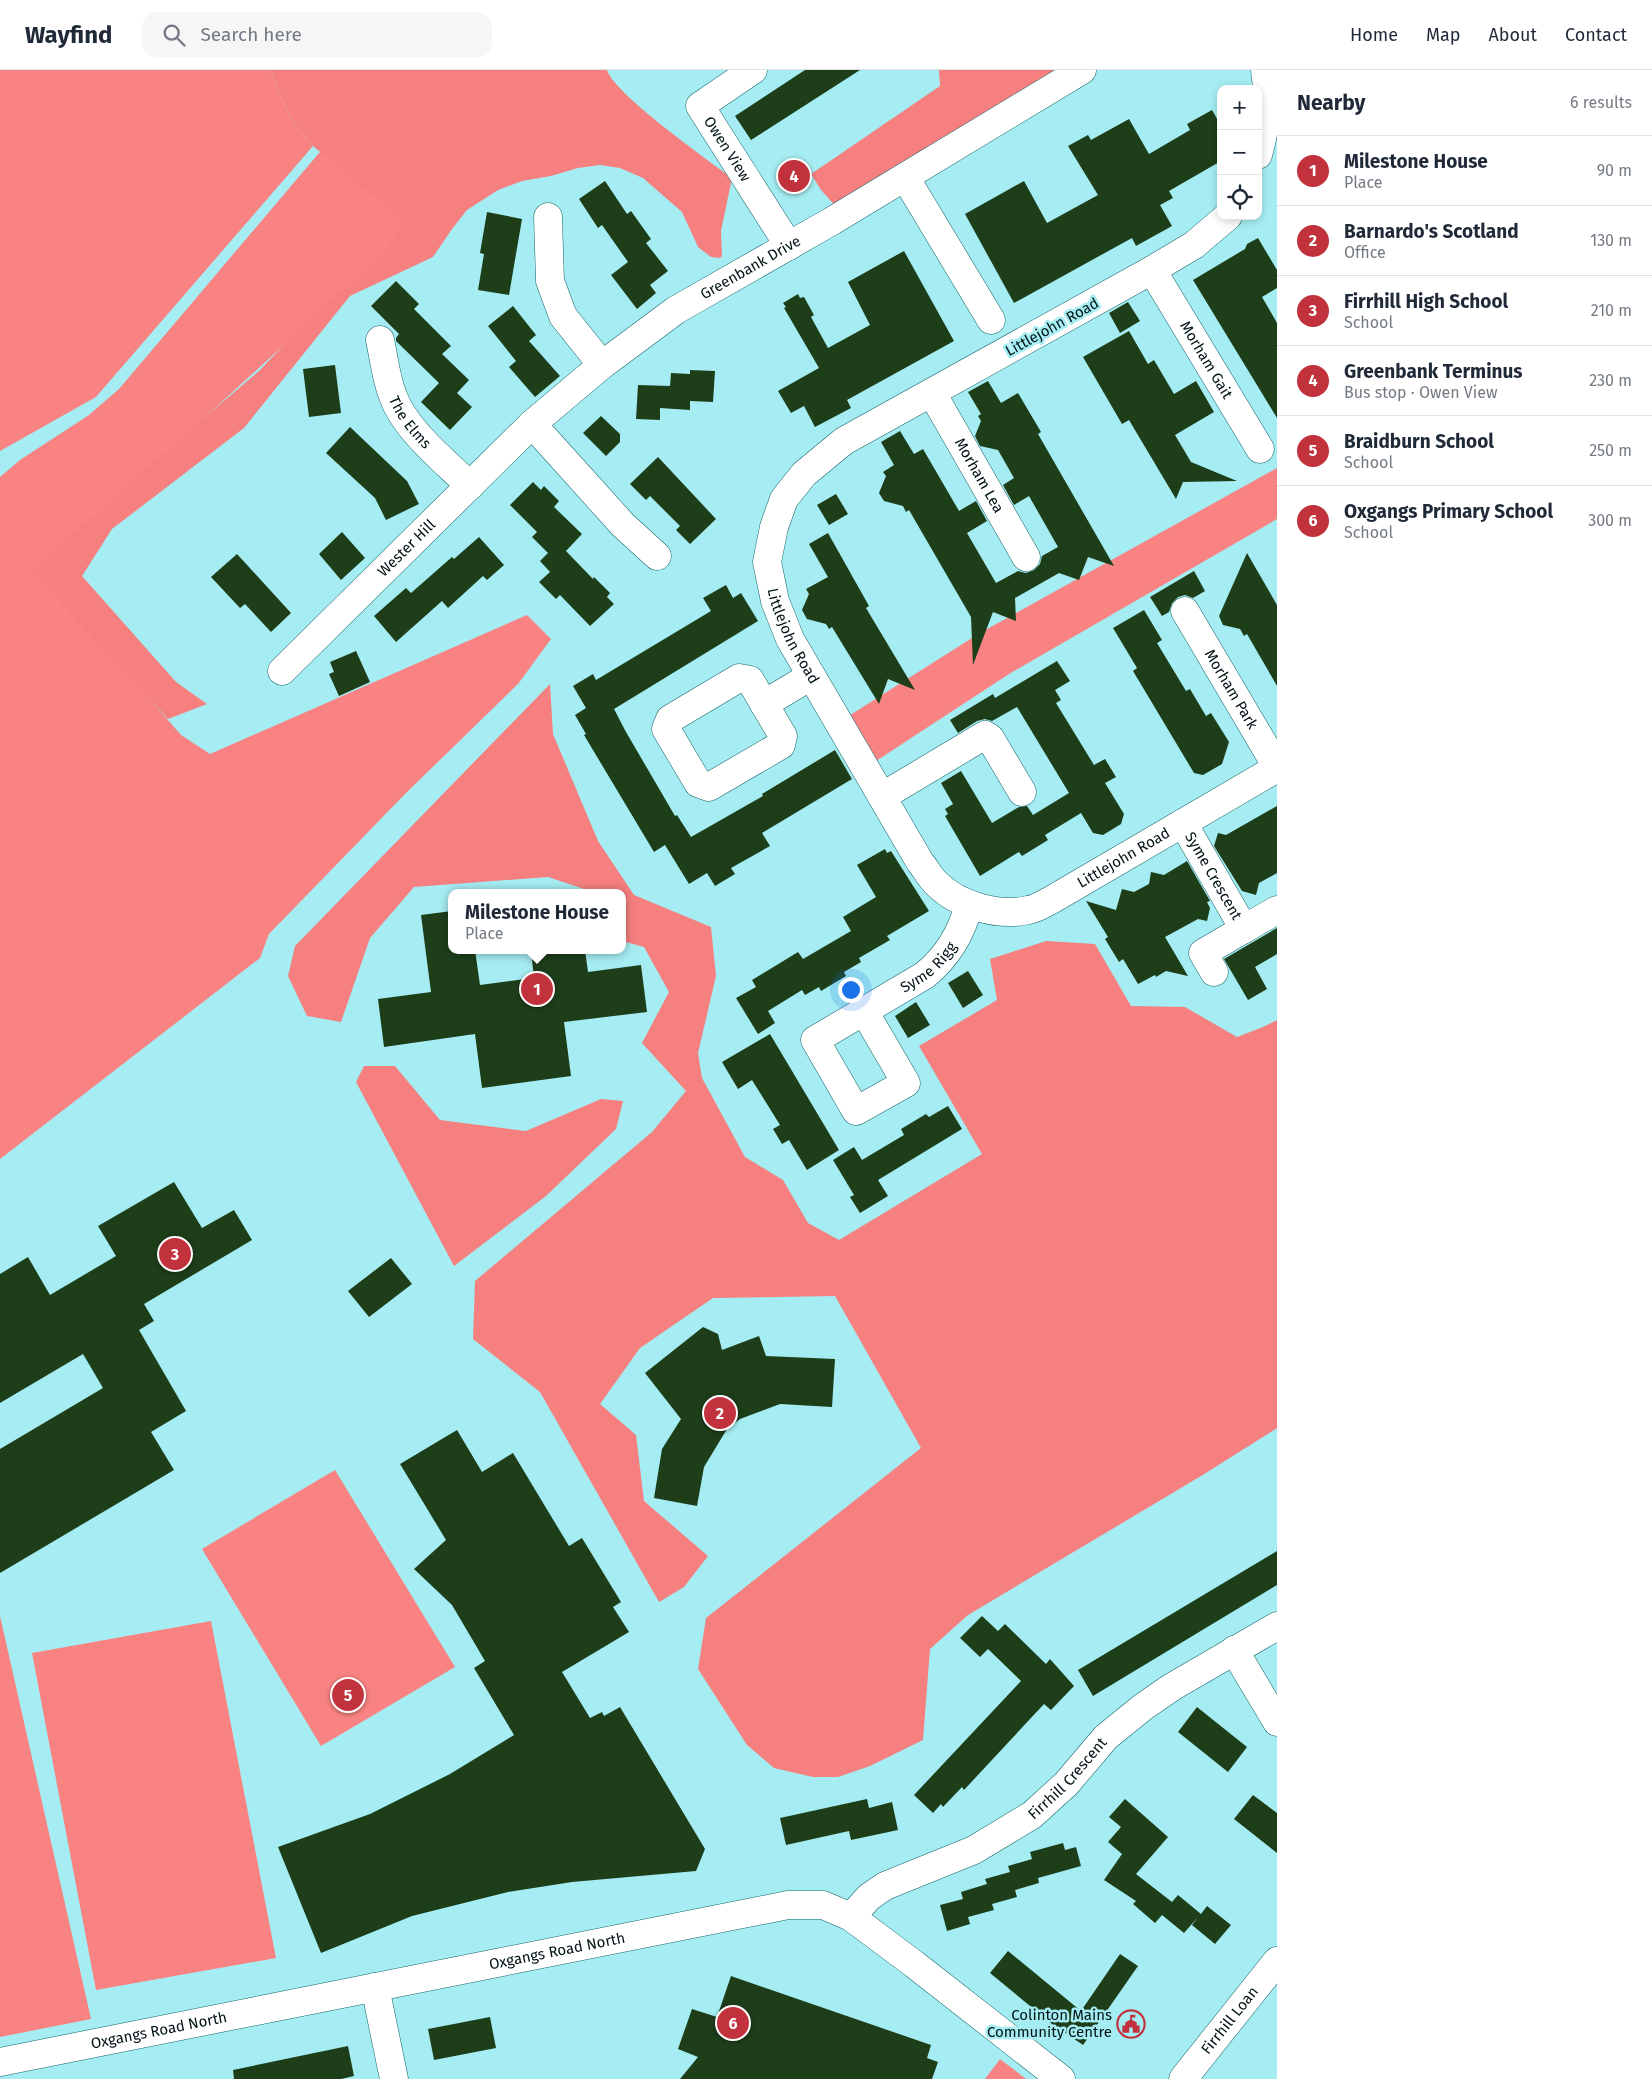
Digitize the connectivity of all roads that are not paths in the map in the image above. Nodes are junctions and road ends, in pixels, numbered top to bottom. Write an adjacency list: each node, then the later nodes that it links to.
1 (753, 70): 8 (street, Owen View)
2 (1082, 70): 5 (street, Greenbank Drive)
3 (1265, 70): 4 (street)
4 (1262, 140)
5 (905, 177): 8 (street, Greenbank Drive); 10 (street)
6 (548, 217): 12 (street)
7 (1223, 220): 9 (street, Littlejohn Road)
8 (789, 246): 12 (street, Greenbank Drive)
9 (1152, 270): 13 (street, Littlejohn Road); 15 (street, Morham Gait)
10 (991, 320)
11 (380, 340): 16 (street, The Elms)
12 (602, 365): 14 (street, Wester Hill)
13 (932, 393): 18 (street, Morham Lea); 21 (street, Littlejohn Road)
14 (532, 424): 16 (street, Wester Hill); 17 (street)
15 (1260, 449)
16 (470, 486): 20 (street, Wester Hill)
17 (657, 556)
18 (1026, 557)
19 (1186, 611): 23 (street, Morham Park)
20 (282, 672)
21 (811, 676): 22 (street); 25 (street, Littlejohn Road)
22 (764, 704)
23 (1277, 768): 26 (street, Littlejohn Road)
24 (1022, 792): 25 (street)
25 (883, 796): 27 (street, Littlejohn Road)
26 (1183, 823): 27 (street, Littlejohn Road); 29 (street, Syme Crescent)
27 (969, 904): 31 (street, Syme Rigg)
28 (1277, 910): 29 (street, Syme Crescent)
29 (1244, 930): 30 (street, Syme Crescent)
30 (1214, 972)
31 (864, 1011)
32 (1277, 1626): 33 (street, Firrhill Crescent)
33 (1234, 1650): 34 (street); 35 (street, Firrhill Crescent)
34 (1277, 1722)
35 (851, 1917): 37 (street, Oxgangs Road North); 40 (street, Oxgangs Road North)
36 (1277, 1961): 41 (street, Firrhill Loan)
37 (375, 1987): 38 (street, Oxgangs Road North); 39 (street)
38 (0, 2062)
39 (394, 2079)
40 (1061, 2079)
41 (1183, 2079)

